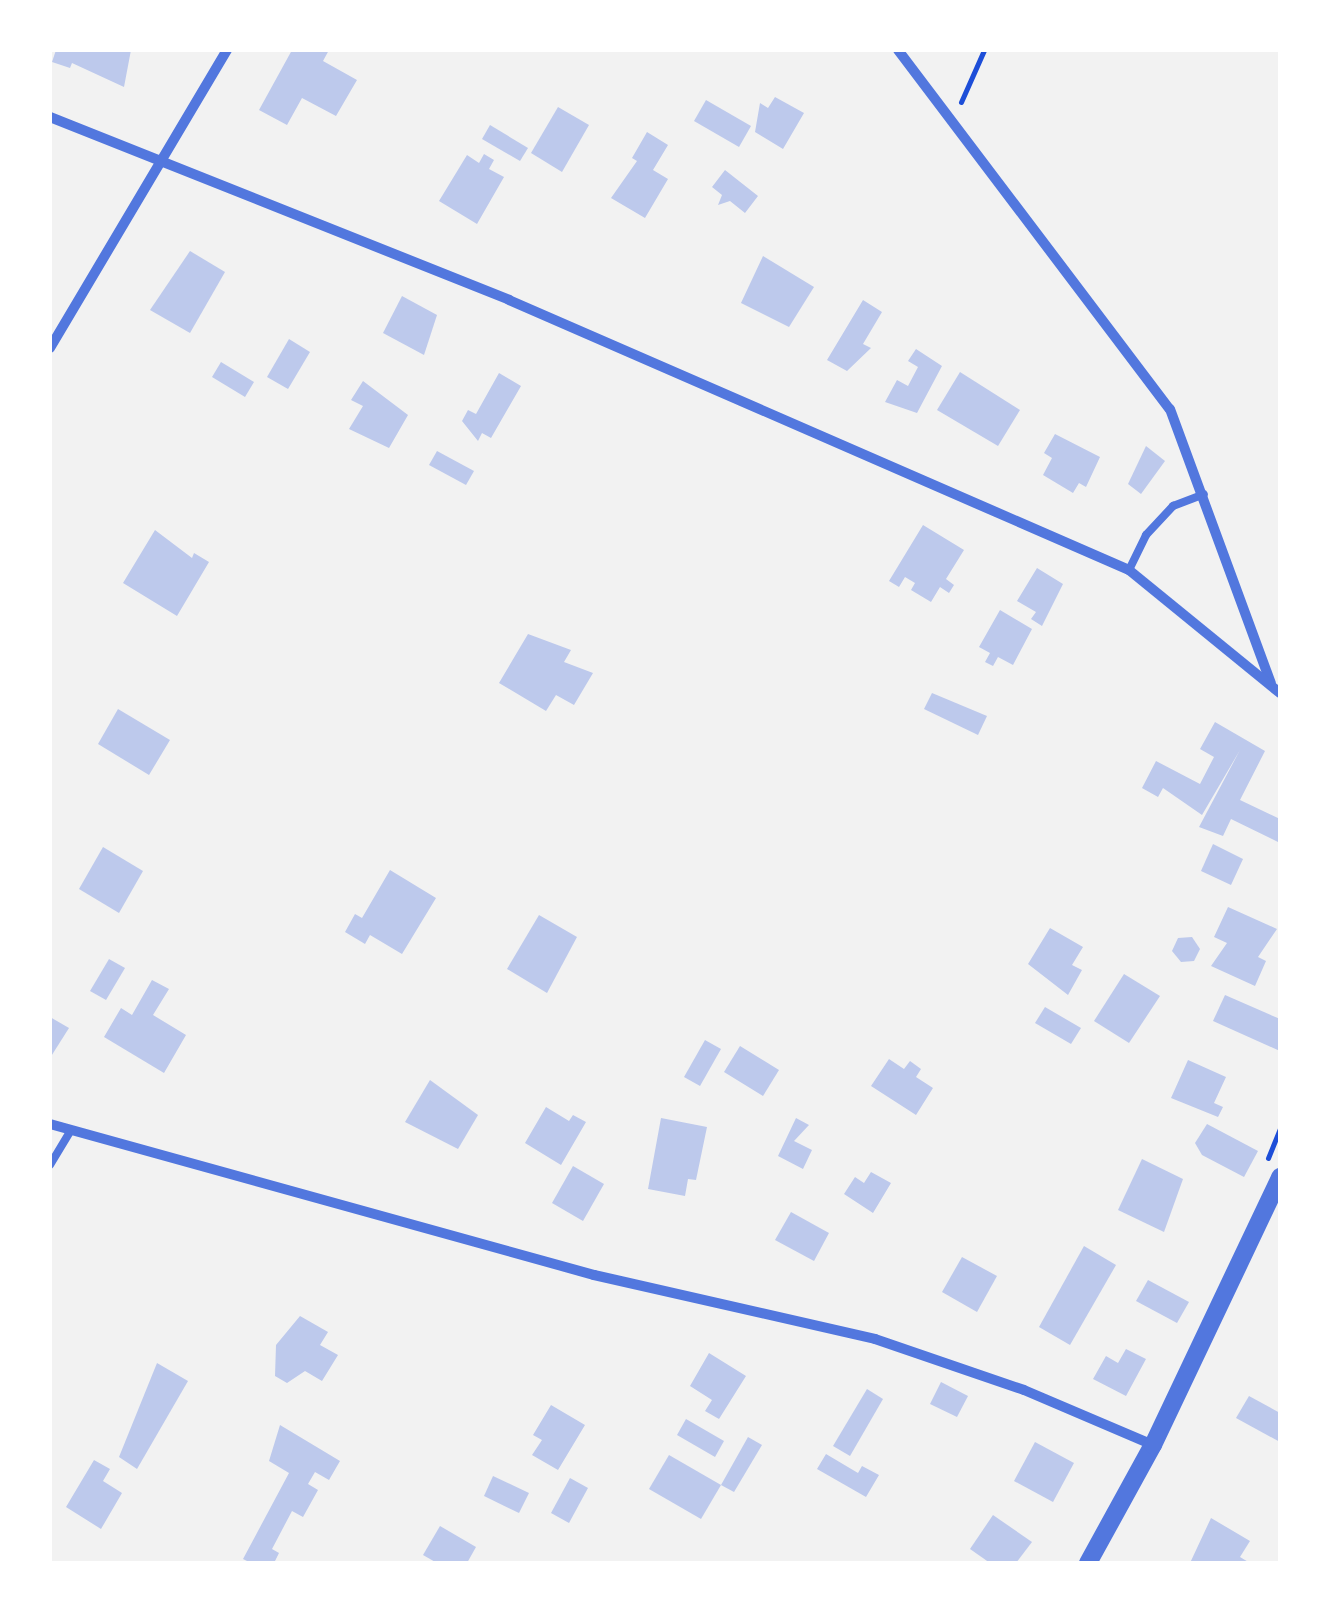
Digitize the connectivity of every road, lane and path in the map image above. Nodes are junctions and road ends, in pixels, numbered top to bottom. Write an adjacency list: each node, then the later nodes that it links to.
1 (227, 50): 6 (street)
2 (898, 50): 5 (street)
3 (984, 50): 5 (path)
4 (50, 117): 6 (street)
5 (952, 125): 8 (street)
6 (162, 159): 7 (street); 9 (street)
7 (50, 348)
8 (1204, 494): 9 (lane); 10 (street)
9 (1129, 570): 10 (street)
10 (1276, 688)
11 (50, 1124): 13 (street)
12 (1280, 1128): 15 (path)
13 (71, 1130): 14 (lane); 16 (street)
14 (50, 1165)
15 (1271, 1174): 16 (street)
16 (1153, 1444): 17 (street)
17 (1088, 1563)

